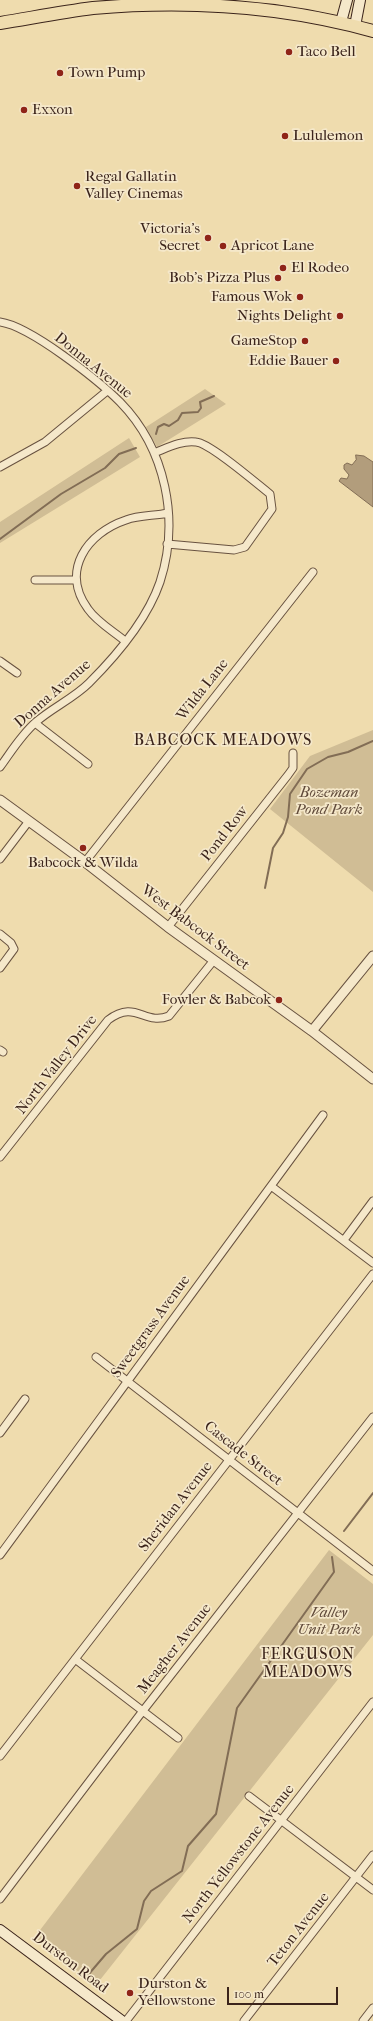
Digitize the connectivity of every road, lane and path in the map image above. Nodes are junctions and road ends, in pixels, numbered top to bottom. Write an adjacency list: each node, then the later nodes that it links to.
1 (347, 0): 3 (main road)
2 (360, 0): 5 (main road)
3 (341, 22): 4 (highway); 5 (highway)
4 (0, 24)
5 (355, 26): 6 (highway)
6 (373, 31)
7 (0, 322): 8 (street, Donna Avenue)
8 (107, 391): 9 (street, Donna Avenue); 10 (street)
9 (154, 453): 11 (street, Donna Avenue); 12 (street)
10 (0, 467)
11 (168, 513): 12 (street, Donna Avenue); 15 (street)
12 (167, 544): 16 (street, Donna Avenue)
13 (313, 572): 26 (street, Wilda Lane)
14 (35, 580): 15 (street)
15 (76, 580): 16 (street)
16 (125, 641): 19 (street, Donna Avenue)
17 (0, 661): 18 (street)
18 (17, 673)
19 (35, 723): 21 (street); 22 (street, Donna Avenue)
20 (293, 753): 27 (street, Pond Row)
21 (88, 764)
22 (0, 767)
23 (0, 800): 24 (street, West Babcock Street)
24 (29, 821): 25 (street); 26 (street, West Babcock Street)
25 (0, 859)
26 (85, 862): 27 (street, West Babcock Street)
27 (168, 927): 30 (street, West Babcock Street)
28 (0, 934): 31 (street)
29 (373, 956): 32 (street)
30 (214, 960): 32 (street, West Babcock Street); 35 (street, North Valley Drive)
31 (0, 968)
32 (312, 1031): 33 (street, West Babcock Street)
33 (373, 1079)
34 (323, 1116): 36 (street, Sweetgrass Avenue)
35 (0, 1157)
36 (271, 1186): 38 (street); 42 (street, Sweetgrass Avenue)
37 (373, 1201): 38 (street)
38 (344, 1240): 39 (street)
39 (373, 1263)
40 (373, 1274): 46 (street, Sheridan Avenue)
41 (96, 1357): 42 (street, Cascade Street)
42 (128, 1381): 46 (street, Cascade Street); 48 (street, Sweetgrass Avenue)
43 (25, 1399): 45 (street)
44 (373, 1417): 47 (street, Meagher Avenue)
45 (0, 1434)
46 (230, 1459): 47 (street, Cascade Street); 50 (street, Sheridan Avenue)
47 (298, 1514): 49 (street, Cascade Street); 52 (street, Meagher Avenue)
48 (0, 1555)
49 (372, 1568)
50 (75, 1659): 52 (street); 54 (street, Sheridan Avenue)
51 (373, 1702): 56 (street, North Yellowstone Avenue)
52 (142, 1712): 53 (street); 60 (street, Meagher Avenue)
53 (178, 1738)
54 (0, 1756)
55 (249, 1796): 56 (street)
56 (281, 1821): 58 (street); 64 (street, North Yellowstone Avenue)
57 (373, 1856): 58 (street, Teton Avenue)
58 (356, 1877): 59 (street); 65 (street, Teton Avenue)
59 (373, 1890)
60 (0, 1899)
61 (0, 1930): 63 (main road, Durston Road)
62 (373, 2008): 66 (street)
63 (122, 2021)
64 (126, 2021)
65 (244, 2021)
66 (363, 2021)

